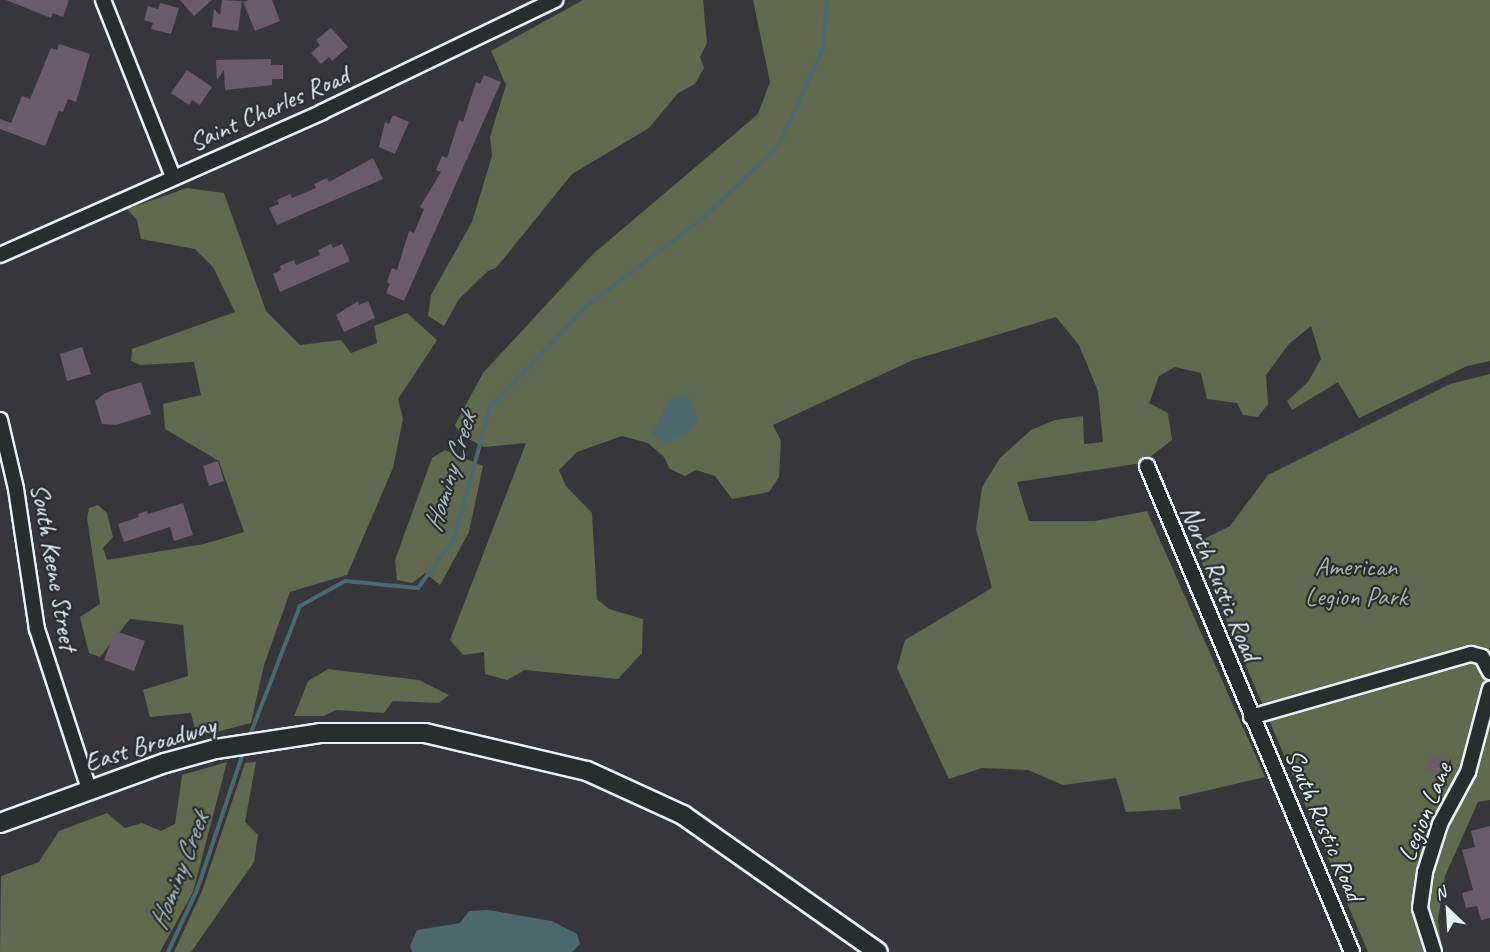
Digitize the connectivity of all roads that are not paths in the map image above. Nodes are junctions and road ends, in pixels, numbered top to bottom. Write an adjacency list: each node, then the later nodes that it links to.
1 (103, 0): 3 (street)
2 (555, 0): 3 (street, Saint Charles Road)
3 (173, 177): 4 (street, Saint Charles Road)
4 (0, 255)
5 (0, 420): 10 (street, South Keene Street)
6 (1147, 466): 9 (street, North Rustic Road)
7 (1490, 672): 9 (street)
8 (1490, 689): 14 (street, Legion Lane)
9 (1251, 717): 13 (street, South Rustic Road)
10 (89, 789): 11 (main road, East Broadway); 12 (main road, East Broadway)
11 (0, 823)
12 (878, 952)
13 (1352, 952)
14 (1434, 952)

